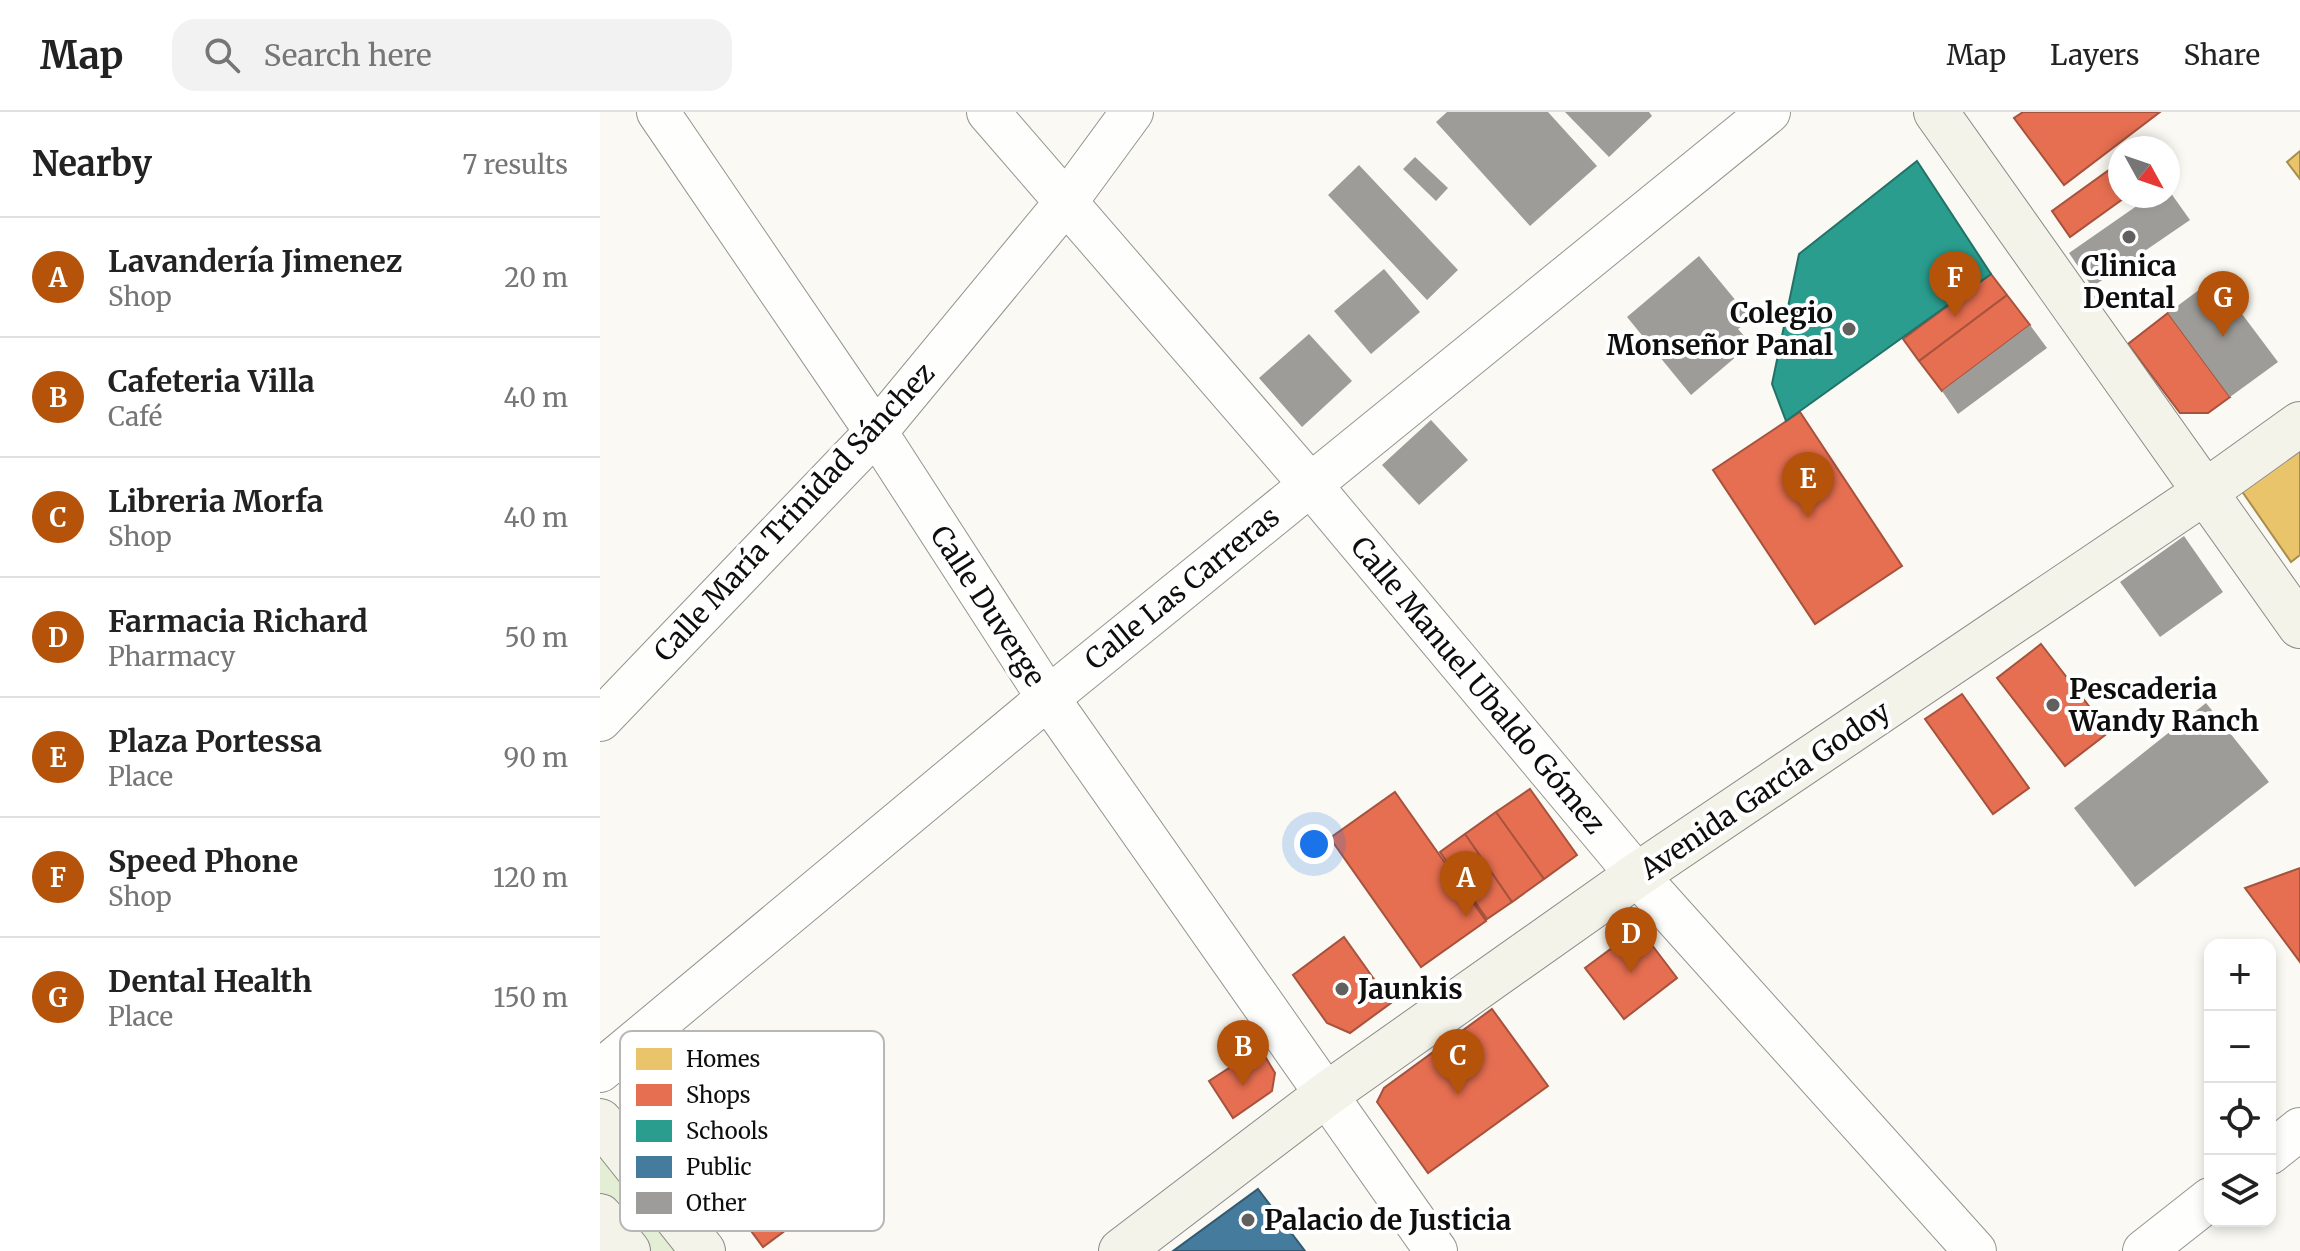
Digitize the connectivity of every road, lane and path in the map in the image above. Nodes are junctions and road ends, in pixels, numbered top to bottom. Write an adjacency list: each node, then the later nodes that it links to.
1 (658, 112): 8 (street, Calle Duverge)
2 (988, 112): 6 (street, Calle Manuel Ubaldo Gómez)
3 (1132, 112): 6 (street, Calle María Trinidad Sánchez)
4 (1769, 112): 9 (street, Calle Las Carreras)
5 (1936, 112): 10 (main road)
6 (1066, 202): 8 (street, Calle María Trinidad Sánchez); 9 (street, Calle Manuel Ubaldo Gómez)
7 (2300, 424): 10 (main road, Avenida García Godoy)
8 (876, 432): 12 (street, Calle Duverge); 13 (street, Calle María Trinidad Sánchez)
9 (1309, 483): 12 (street, Calle Las Carreras); 14 (street, Calle Manuel Ubaldo Gómez)
10 (2205, 492): 11 (main road); 14 (main road, Avenida García Godoy)
11 (2300, 626)
12 (1048, 698): 15 (street, Calle Las Carreras); 18 (street, Calle Duverge)
13 (600, 720)
14 (1637, 875): 18 (main road, Avenida García Godoy); 30 (street, Calle Manuel Ubaldo Gómez)
15 (648, 1031)
16 (620, 1054): 17 (street, Calle Las Carreras)
17 (600, 1071)
18 (1327, 1094): 28 (main road, Avenida García Godoy); 29 (street, Calle Duverge)
19 (600, 1121): 21 (main road)
20 (2300, 1129): 22 (street)
21 (620, 1146)
22 (2276, 1148)
23 (2204, 1204): 31 (street)
24 (600, 1216): 26 (main road)
25 (687, 1231): 27 (main road)
26 (628, 1251)
27 (703, 1251)
28 (1121, 1251)
29 (1436, 1251)
30 (1975, 1251)
31 (2144, 1251)

